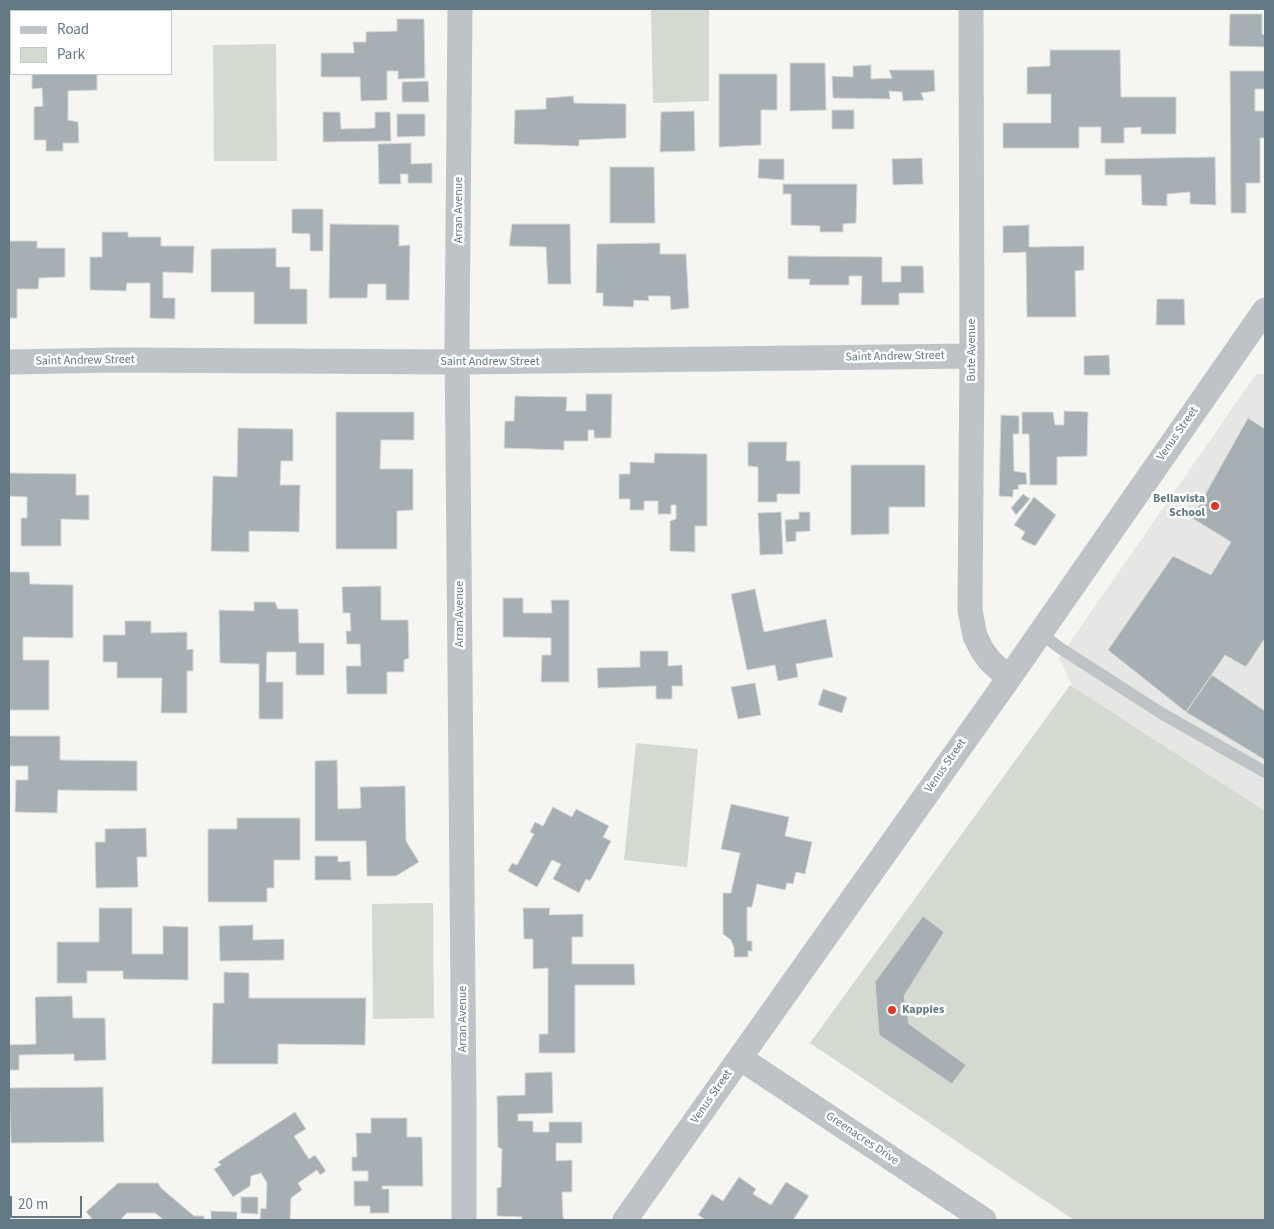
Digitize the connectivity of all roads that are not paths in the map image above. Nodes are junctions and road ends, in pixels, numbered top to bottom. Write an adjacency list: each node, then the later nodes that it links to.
1 (460, 9): 7 (street, Arran Avenue)
2 (970, 9): 5 (street, Bute Avenue)
3 (1265, 310): 4 (street, Venus Street)
4 (1255, 341): 8 (street, Venus Street)
5 (972, 356): 7 (street, Saint Andrew Street); 9 (street, Bute Avenue)
6 (9, 362): 7 (street, Saint Andrew Street)
7 (458, 362): 12 (street, Arran Avenue)
8 (1040, 633): 9 (street, Venus Street); 10 (lane)
9 (1009, 678): 11 (street, Venus Street)
10 (1265, 772)
11 (740, 1058): 13 (street, Venus Street); 14 (street, Greenacres Drive)
12 (464, 1220)
13 (625, 1220)
14 (984, 1220)

